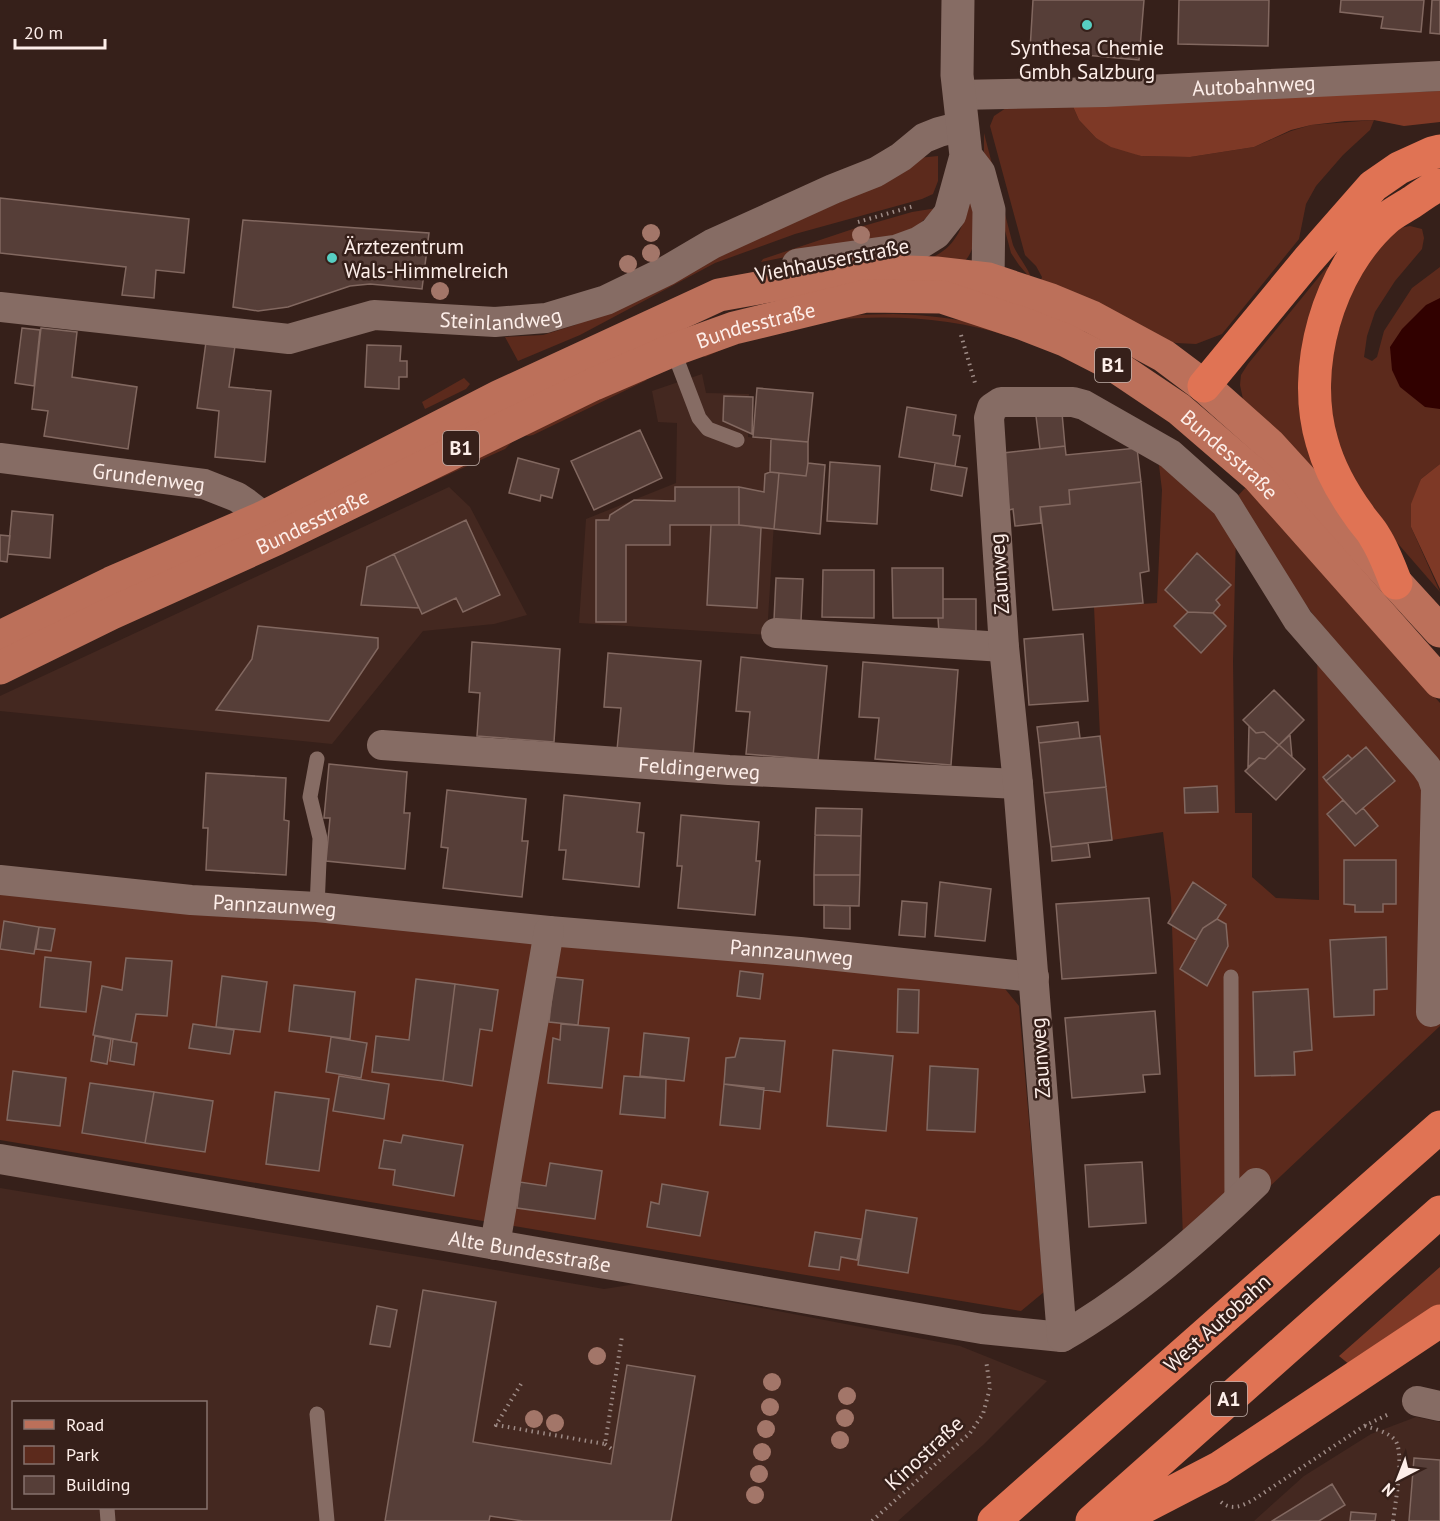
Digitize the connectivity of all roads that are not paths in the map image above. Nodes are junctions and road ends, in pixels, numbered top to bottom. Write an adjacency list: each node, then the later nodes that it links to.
1 (958, 0): 3 (street, Viehhauserstraße)
2 (1440, 76): 3 (street, Autobahnweg)
3 (962, 126): 6 (street); 7 (street, Viehhauserstraße); 9 (street, Steinlandweg)
4 (1440, 151): 11 (highway)
5 (1440, 185): 16 (highway)
6 (988, 279): 7 (main road, Bundesstraße / B1); 8 (street); 11 (main road, Bundesstraße / B1)
7 (719, 295): 15 (main road, Bundesstraße / B1)
8 (942, 297): 10 (main road, Bundesstraße / B1); 14 (main road, Bundesstraße / B1)
9 (0, 307)
10 (673, 350): 12 (lane); 15 (main road, Bundesstraße / B1)
11 (1204, 386): 14 (main road); 16 (main road, Bundesstraße / B1)
12 (737, 440)
13 (0, 458): 15 (street, Grundenweg)
14 (1258, 477): 22 (main road, Bundesstraße / B1)
15 (270, 528): 19 (main road, Bundesstraße / B1); 21 (main road, Bundesstraße / B1)
16 (1396, 583): 17 (main road, Bundesstraße / B1)
17 (1440, 631)
18 (776, 633): 20 (street)
19 (0, 637)
20 (1004, 647): 25 (street, Zaunweg); 31 (street, Zaunweg)
21 (0, 668)
22 (1440, 682)
23 (382, 745): 25 (street, Feldingerweg)
24 (316, 759): 27 (lane)
25 (1018, 784): 29 (street, Zaunweg)
26 (0, 880): 27 (street, Pannzaunweg)
27 (317, 907): 28 (street, Pannzaunweg)
28 (549, 931): 29 (street, Pannzaunweg); 37 (street)
29 (1034, 977): 39 (street, Zaunweg)
30 (1231, 977): 35 (lane)
31 (1431, 1012)
32 (1440, 1127): 42 (highway, West Autobahn)
33 (0, 1159): 37 (street, Alte Bundesstraße)
34 (1256, 1183): 35 (street)
35 (1232, 1206): 39 (street)
36 (1440, 1212): 43 (highway, A1)
37 (495, 1245): 39 (street, Alte Bundesstraße)
38 (1440, 1321): 44 (highway)
39 (1062, 1337)
40 (317, 1414): 41 (lane)
41 (327, 1521)
42 (994, 1521)
43 (1092, 1521)
44 (1117, 1521)

